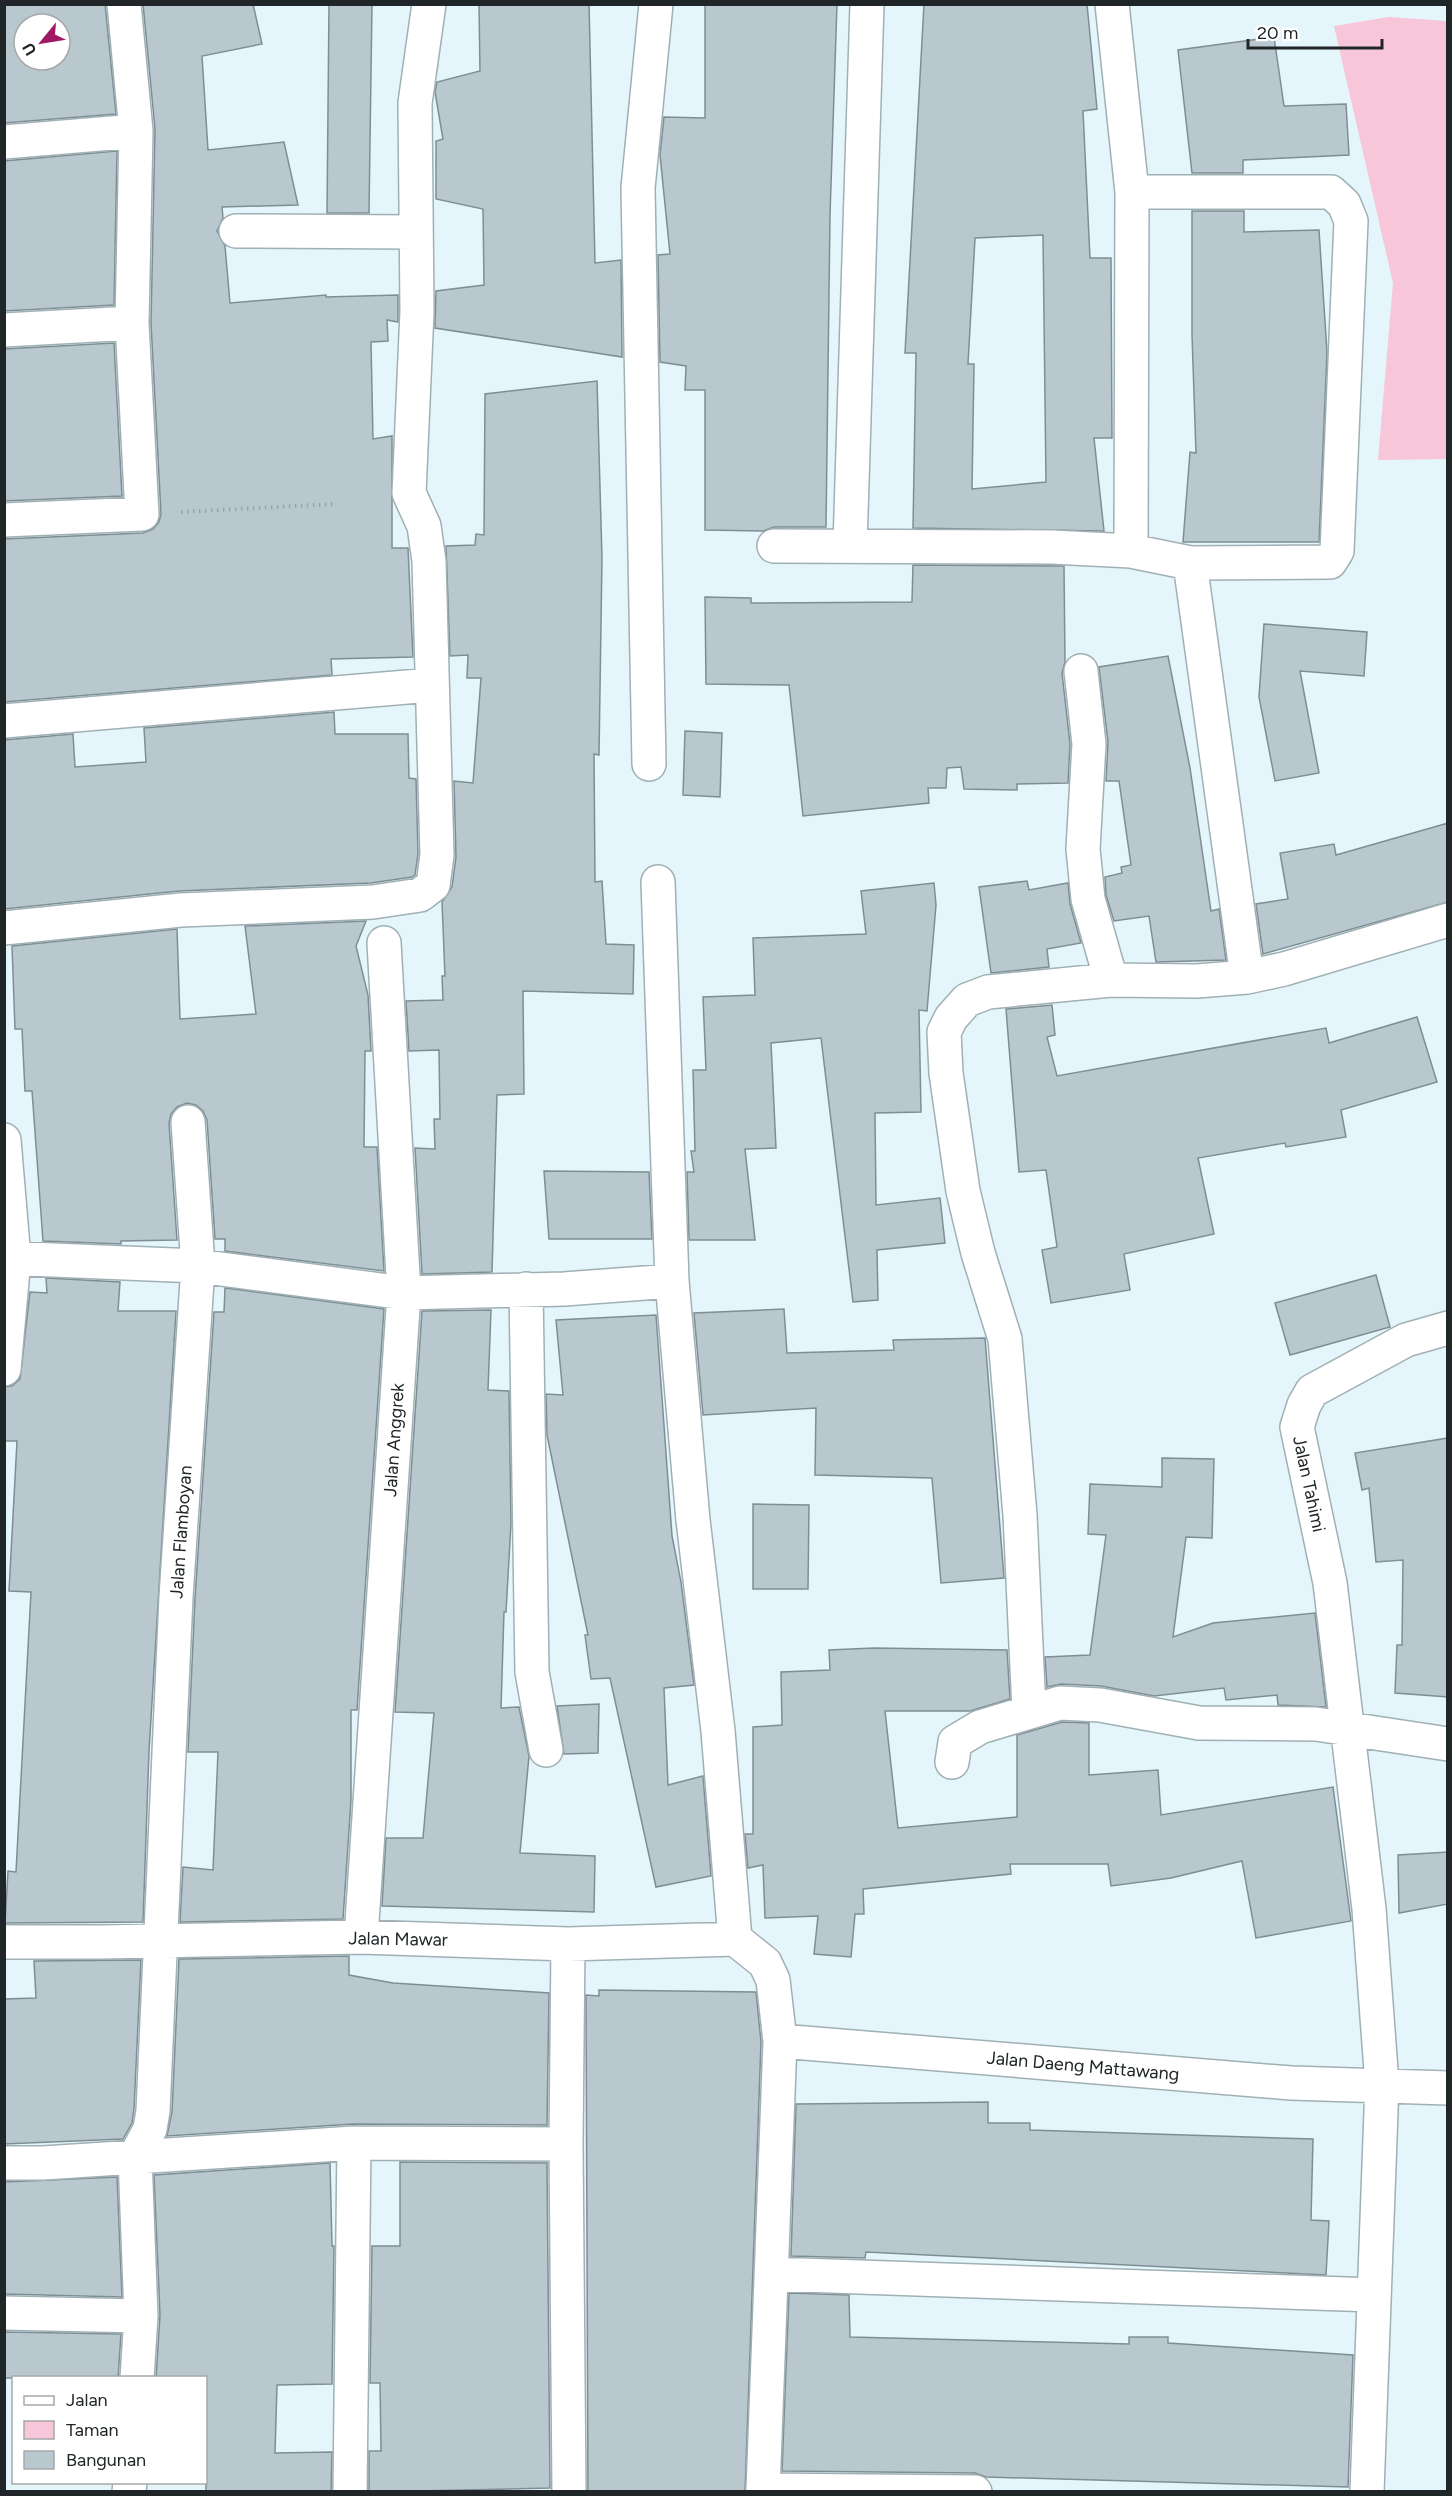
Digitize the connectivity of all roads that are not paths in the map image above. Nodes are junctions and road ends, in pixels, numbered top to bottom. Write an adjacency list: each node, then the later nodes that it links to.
1 (124, 4): 6 (street)
2 (429, 4): 10 (street)
3 (656, 4): 21 (street)
4 (867, 4): 14 (street)
5 (1112, 4): 8 (street)
6 (136, 131): 7 (street); 11 (street)
7 (4, 142)
8 (1132, 192): 16 (street); 17 (street)
9 (236, 231): 10 (street)
10 (416, 232): 19 (street)
11 (132, 323): 12 (street); 13 (street)
12 (4, 330)
13 (4, 520)
14 (850, 545): 15 (street); 16 (street)
15 (774, 546)
16 (1131, 551): 17 (street)
17 (1190, 563): 26 (street)
18 (1081, 671): 27 (street)
19 (431, 685): 20 (street); 24 (street)
20 (4, 722)
21 (649, 764)
22 (658, 882): 32 (street)
23 (1448, 920): 26 (street)
24 (4, 928)
25 (384, 943): 34 (street, Jalan Anggrek)
26 (1247, 977): 27 (street)
27 (1111, 980): 37 (street)
28 (188, 1122): 31 (street, Jalan Flamboyan)
29 (4, 1140): 30 (street)
30 (9, 1258): 31 (street); 36 (street)
31 (198, 1266): 34 (street); 45 (street, Jalan Flamboyan)
32 (672, 1281): 33 (street); 43 (street)
33 (526, 1289): 34 (street); 40 (street)
34 (404, 1293): 42 (street, Jalan Anggrek)
35 (1448, 1328): 38 (street, Jalan Tahimi)
36 (4, 1369)
37 (1029, 1711): 38 (street); 41 (street)
38 (1345, 1728): 39 (street); 48 (street, Jalan Tahimi)
39 (1448, 1744)
40 (546, 1750)
41 (952, 1762)
42 (361, 1937): 45 (street, Jalan Mawar); 46 (street, Jalan Mawar)
43 (735, 1939): 46 (street, Jalan Mawar); 47 (street)
44 (4, 1942): 45 (street, Jalan Mawar)
45 (161, 1942): 52 (street, Jalan Flamboyan)
46 (568, 1944): 51 (street)
47 (780, 2041): 48 (street, Jalan Daeng Mattawang); 54 (street)
48 (1382, 2084): 49 (street, Jalan Daeng Mattawang); 55 (street, Jalan Tahimi)
49 (1448, 2088)
50 (354, 2143): 51 (street); 52 (street); 61 (street)
51 (566, 2144): 62 (street)
52 (135, 2157): 53 (street); 57 (street)
53 (4, 2163)
54 (773, 2274): 55 (street); 59 (street)
55 (1374, 2295): 64 (street, Jalan Tahimi)
56 (4, 2313): 57 (street)
57 (141, 2316): 58 (street)
58 (137, 2376)
59 (763, 2491): 60 (street)
60 (924, 2491): 63 (street)
61 (350, 2492)
62 (569, 2492)
63 (975, 2492)
64 (1367, 2492)

